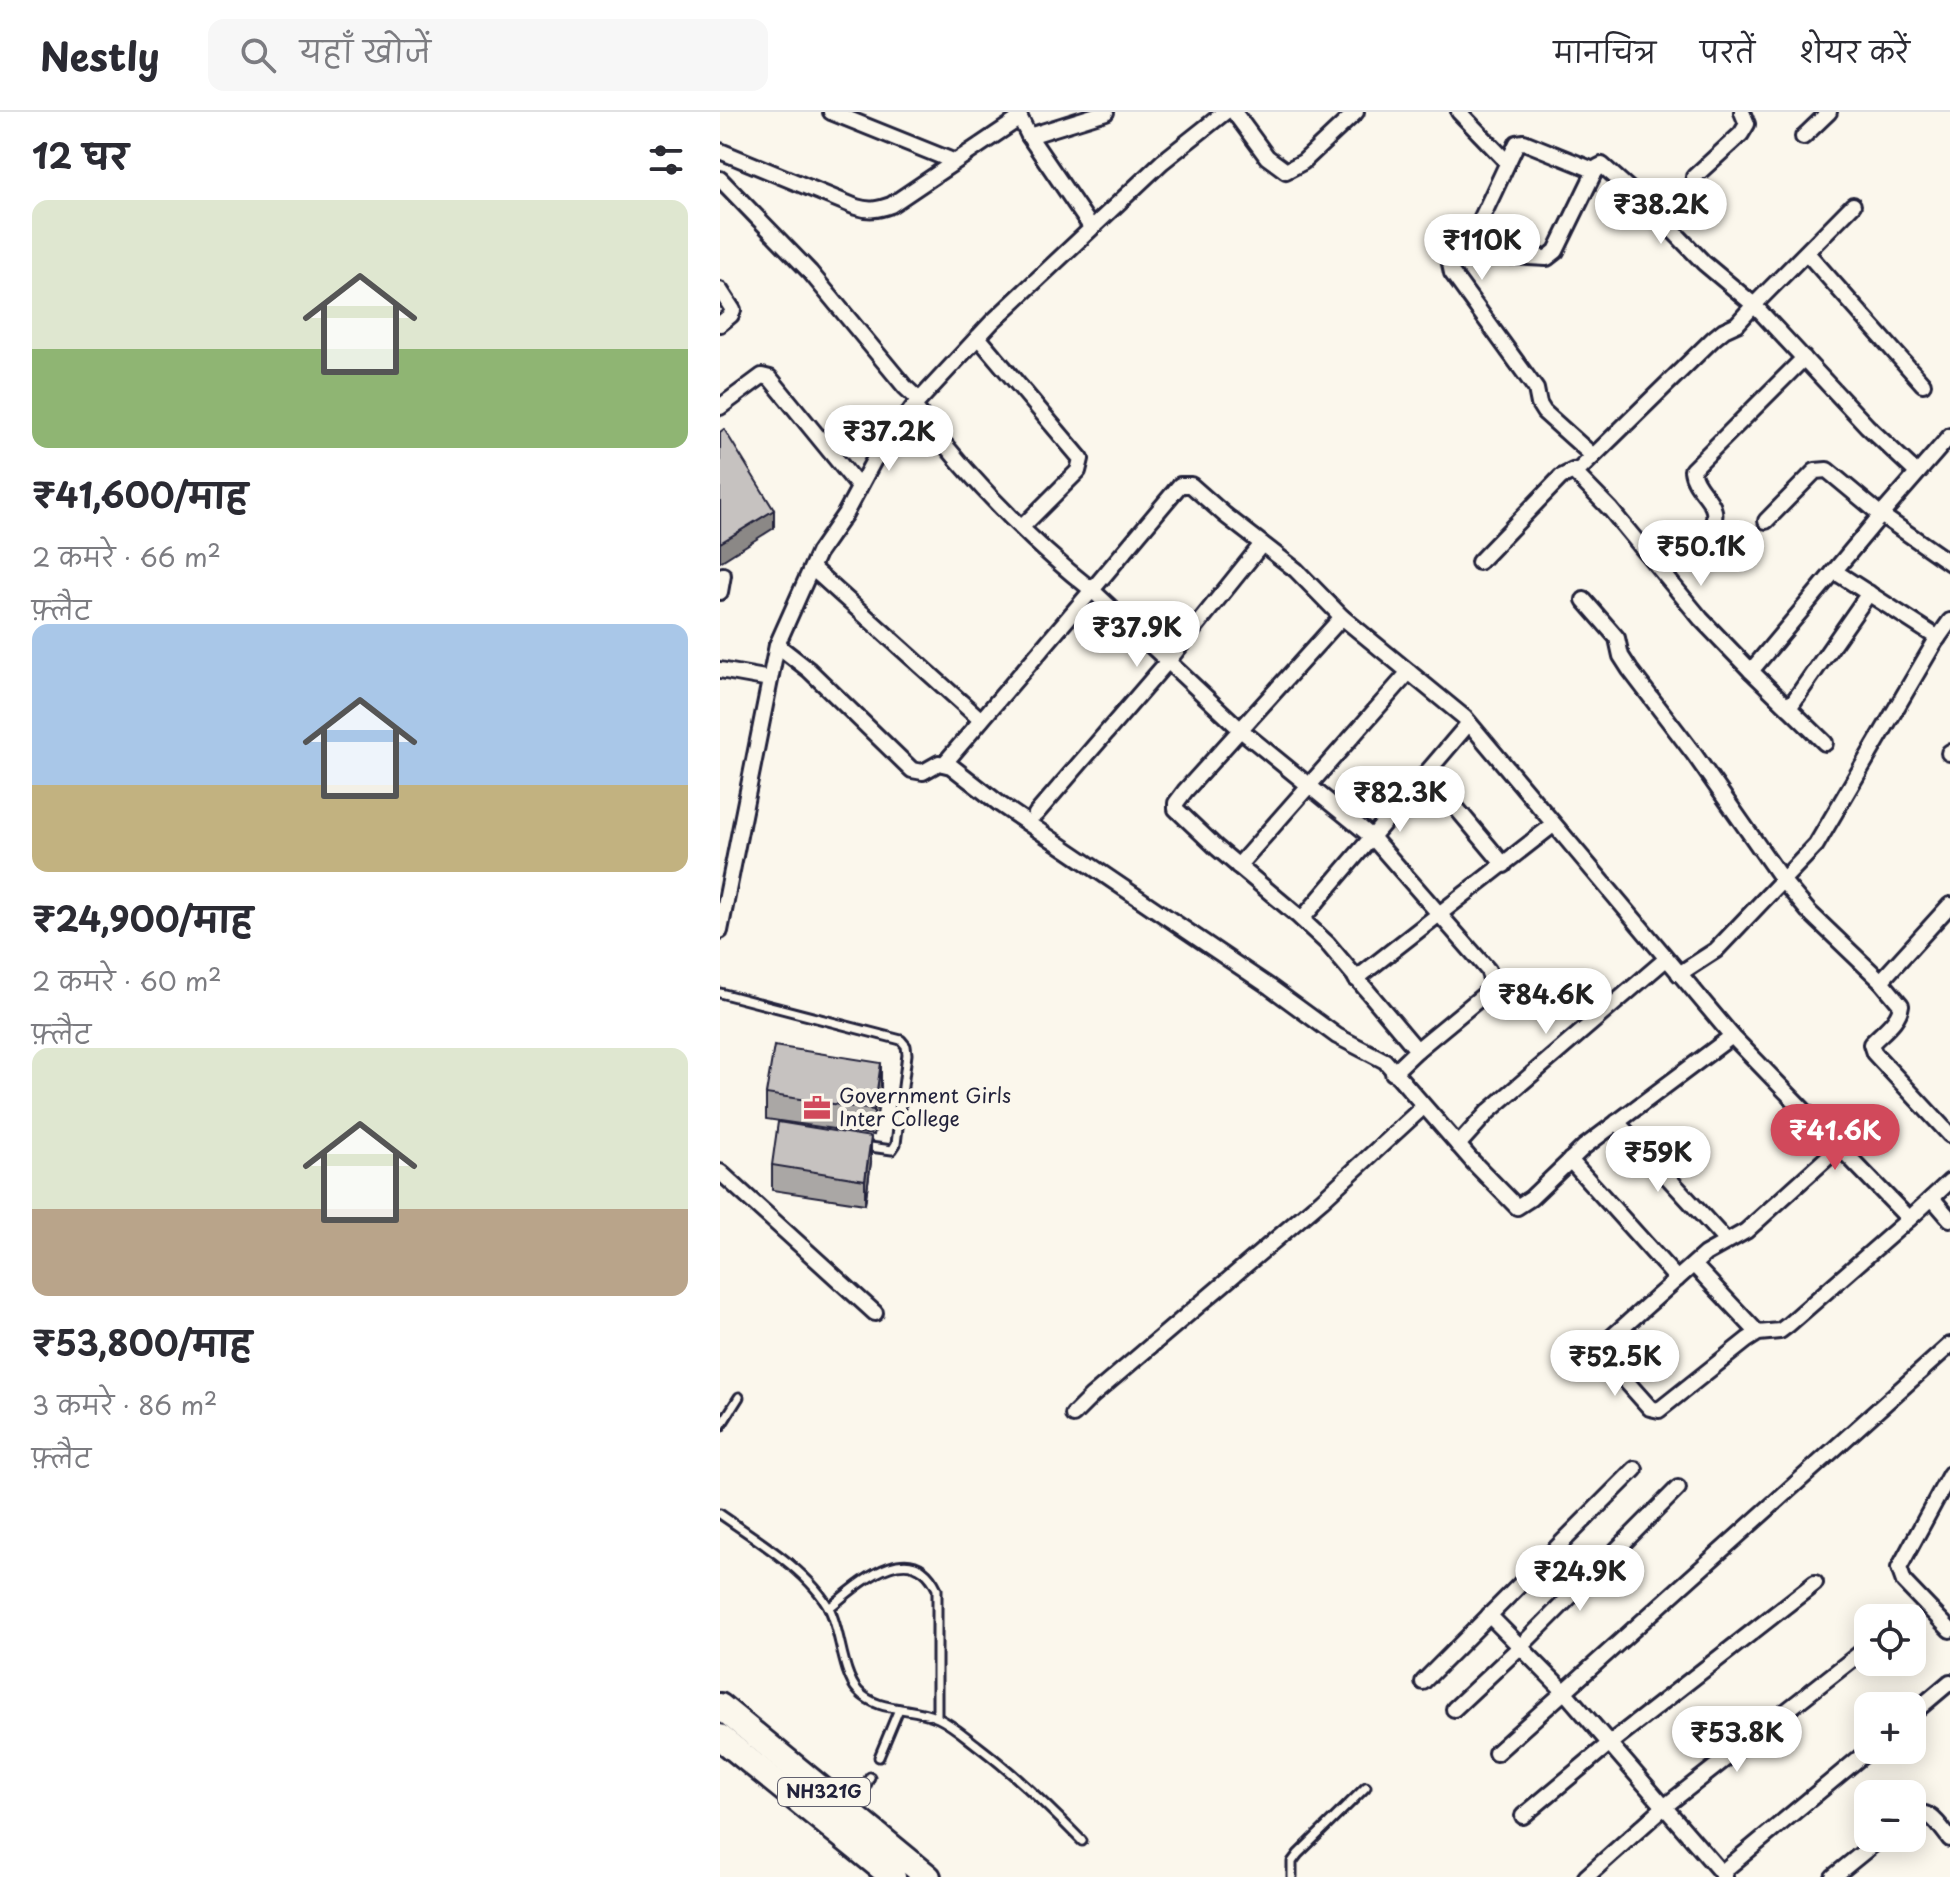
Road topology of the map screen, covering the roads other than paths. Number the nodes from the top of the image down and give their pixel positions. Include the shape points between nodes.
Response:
1 (831, 112) edge
2 (1106, 112) edge
3 (1225, 112) edge
4 (1234, 112) edge
5 (1356, 112) edge
6 (1459, 112) edge
7 (1742, 112) edge
8 (1829, 112) edge
9 (1018, 115) edge
10 (1029, 136) junction
11 (1803, 137) dead end
12 (720, 151) edge
13 (953, 161) junction
14 (1507, 162) junction
15 (1596, 171) junction
16 (1694, 177) dead end
17 (720, 179) edge
18 (1853, 205) dead end
19 (1091, 227) junction
20 (1807, 253) junction
21 (1449, 259) junction
22 (720, 290) edge
23 (1754, 305) junction
24 (720, 324) edge
25 (978, 337) junction
26 (1804, 358) junction
27 (1923, 384) dead end
28 (916, 403) junction
29 (720, 407) edge
30 (1950, 436) edge
31 (1593, 456) junction
32 (1576, 473) junction
33 (1917, 473) junction
34 (859, 487) junction
35 (1881, 515) junction
36 (1766, 521) dead end
37 (1022, 527) junction
38 (1262, 544) junction
39 (1479, 562) dead end
40 (1950, 563) edge
41 (812, 568) junction
42 (1834, 571) junction
43 (1665, 574) junction
44 (723, 575) dead end
45 (1092, 590) junction
46 (720, 592) edge
47 (1869, 593) junction
48 (1584, 600) dead end
49 (1342, 617) junction
50 (1950, 621) edge
51 (1938, 638) junction
52 (777, 645) junction
53 (1168, 661) junction
54 (720, 670) edge
55 (1751, 671) junction
56 (1409, 672) junction
57 (770, 679) junction
58 (1789, 708) junction
59 (981, 720) junction
60 (1469, 723) junction
61 (1242, 731) junction
62 (1825, 743) dead end
63 (944, 764) junction
64 (1427, 773) junction
65 (1310, 787) junction
66 (1036, 814) dead end
67 (1553, 825) junction
68 (1372, 837) junction
69 (727, 854) edge
70 (1504, 865) junction
71 (1238, 866) junction
72 (1783, 881) junction
73 (1950, 905) edge
74 (1440, 915) junction
75 (1302, 919) junction
76 (720, 931) edge
77 (1666, 959) junction
78 (1679, 974) junction
79 (1356, 979) junction
80 (1881, 981) junction
81 (720, 993) edge
82 (1732, 1036) junction
83 (1417, 1050) junction
84 (1393, 1073) junction
85 (1423, 1107) junction
86 (1617, 1122) junction
87 (1950, 1135) edge
88 (849, 1144) edge
89 (1458, 1145) junction
90 (1838, 1148) junction
91 (1570, 1160) junction
92 (720, 1172) edge
93 (1950, 1181) edge
94 (1932, 1198) junction
95 (1909, 1219) junction
96 (1950, 1219) edge
97 (1726, 1241) junction
98 (1694, 1265) junction
99 (1677, 1279) junction
100 (875, 1313) dead end
101 (1758, 1333) junction
102 (1950, 1345) edge
103 (739, 1397) dead end
104 (1073, 1415) dead end
105 (720, 1427) edge
106 (1635, 1469) dead end
107 (1950, 1474) edge
108 (1678, 1488) dead end
109 (720, 1514) edge
110 (1815, 1583) dead end
111 (829, 1608) junction
112 (1489, 1615) junction
113 (1950, 1630) edge
114 (1521, 1646) junction
115 (1854, 1658) edge
116 (1423, 1682) dead end
117 (1950, 1682) edge
118 (1564, 1691) junction
119 (1926, 1702) edge
120 (720, 1706) edge
121 (899, 1709) junction
122 (1454, 1709) dead end
123 (937, 1717) junction
124 (720, 1737) edge
125 (1610, 1743) junction
126 (1496, 1753) dead end
127 (879, 1757) dead end
128 (1854, 1763) edge
129 (870, 1777) dead end
130 (1366, 1787) dead end
131 (1664, 1807) junction
132 (1926, 1813) edge
133 (852, 1815) junction
134 (1523, 1816) dead end
135 (1950, 1839) edge
136 (1082, 1841) dead end
137 (1864, 1852) edge
138 (1723, 1875) edge
139 (893, 1877) edge
140 (928, 1877) edge
141 (1292, 1877) edge
142 (1586, 1877) edge
143 (1833, 1877) edge

1 - 13 street
2 - 10 street
3 - 19 street
4 - 5 street via 1267,157 1286,171 1303,162
6 - 14 street
7 - 16 street via 1747,124 1741,134
8 - 11 street
9 - 10 street
9 - 13 street
10 - 19 street
12 - 13 street via 868,211 891,205
14 - 15 street via 1517,143 1524,142
14 - 21 street via 1476,230
15 - 21 street via 1556,251 1547,258
15 - 23 street via 1602,165 1608,168
17 - 28 street via 810,272
18 - 20 street
19 - 25 street
20 - 23 street
20 - 27 street
21 - 31 street via 1452,273 1536,389 1540,407
22 - 24 street via 733,310
23 - 26 street
23 - 31 street
25 - 28 street
25 - 37 street via 1081,459 1078,471
26 - 33 street
26 - 43 street via 1692,470 1716,515
28 - 34 street
28 - 37 street via 941,442
29 - 34 street via 762,376 770,378
30 - 33 street
31 - 32 street
32 - 39 street via 1561,477
32 - 43 street
33 - 35 street
34 - 41 street
35 - 36 street via 1821,469
35 - 40 street
35 - 42 street
37 - 45 street
38 - 45 street via 1191,485 1180,485
38 - 49 street
38 - 53 street
41 - 52 street
41 - 59 street
42 - 47 street
42 - 55 street
43 - 55 street
44 - 46 street
45 - 53 street
45 - 59 street
47 - 51 street
47 - 58 street
48 - 72 street via 1617,638 1630,670
49 - 56 street
49 - 61 street
50 - 51 street
51 - 72 street via 1816,845
52 - 57 street
52 - 63 street via 912,770
53 - 61 street
53 - 66 street
54 - 57 street
55 - 58 street
56 - 60 street
56 - 65 street
57 - 69 street
58 - 62 street
59 - 63 street
60 - 64 street
60 - 67 street
61 - 65 street
61 - 71 street via 1176,803 1180,814
63 - 84 street via 1337,1036 1385,1061
64 - 68 street
64 - 70 street
65 - 68 street
65 - 71 street
67 - 70 street
67 - 77 street
68 - 74 street
68 - 75 street
69 - 76 street
70 - 74 street
71 - 75 street
72 - 78 street via 1716,950
72 - 80 street
73 - 80 street
74 - 79 street
74 - 83 street via 1488,970 1491,989
75 - 79 street
77 - 78 street
77 - 89 street via 1488,1112
78 - 82 street
79 - 83 street
80 - 87 street via 1901,1005 1898,1017 1871,1044 1874,1053
81 - 88 lane via 901,1040 907,1054 896,1144 892,1150
82 - 86 street
82 - 90 street
83 - 84 street
84 - 85 street
85 - 89 street
85 - 104 street
86 - 91 street
86 - 97 street
89 - 91 street via 1517,1207
90 - 95 street
90 - 97 street via 1746,1231
91 - 99 street
92 - 100 street
93 - 94 street
94 - 95 street
94 - 96 street
95 - 101 street via 1788,1325
97 - 98 street
98 - 99 street
98 - 101 street
99 - 101 street via 1600,1349 1650,1408 1659,1410
102 - 118 street
103 - 105 lane
106 - 112 street
107 - 113 street via 1899,1568 1904,1582
108 - 114 street
109 - 111 lane via 797,1572
110 - 125 street
111 - 121 lane via 858,1690 872,1701
111 - 123 lane via 874,1572 896,1564 931,1575 937,1589
112 - 114 street
112 - 116 street
114 - 118 street
114 - 122 street
115 - 131 street
117 - 119 street
118 - 125 street
118 - 126 street
120 - 133 highway, NH321G
121 - 123 lane
121 - 127 lane
123 - 136 lane via 1010,1771
124 - 139 highway
125 - 131 street
125 - 134 street
128 - 138 street
129 - 133 lane
130 - 141 lane via 1298,1854
131 - 138 street
131 - 142 street
132 - 135 street
133 - 140 highway, NH321G
137 - 143 street

